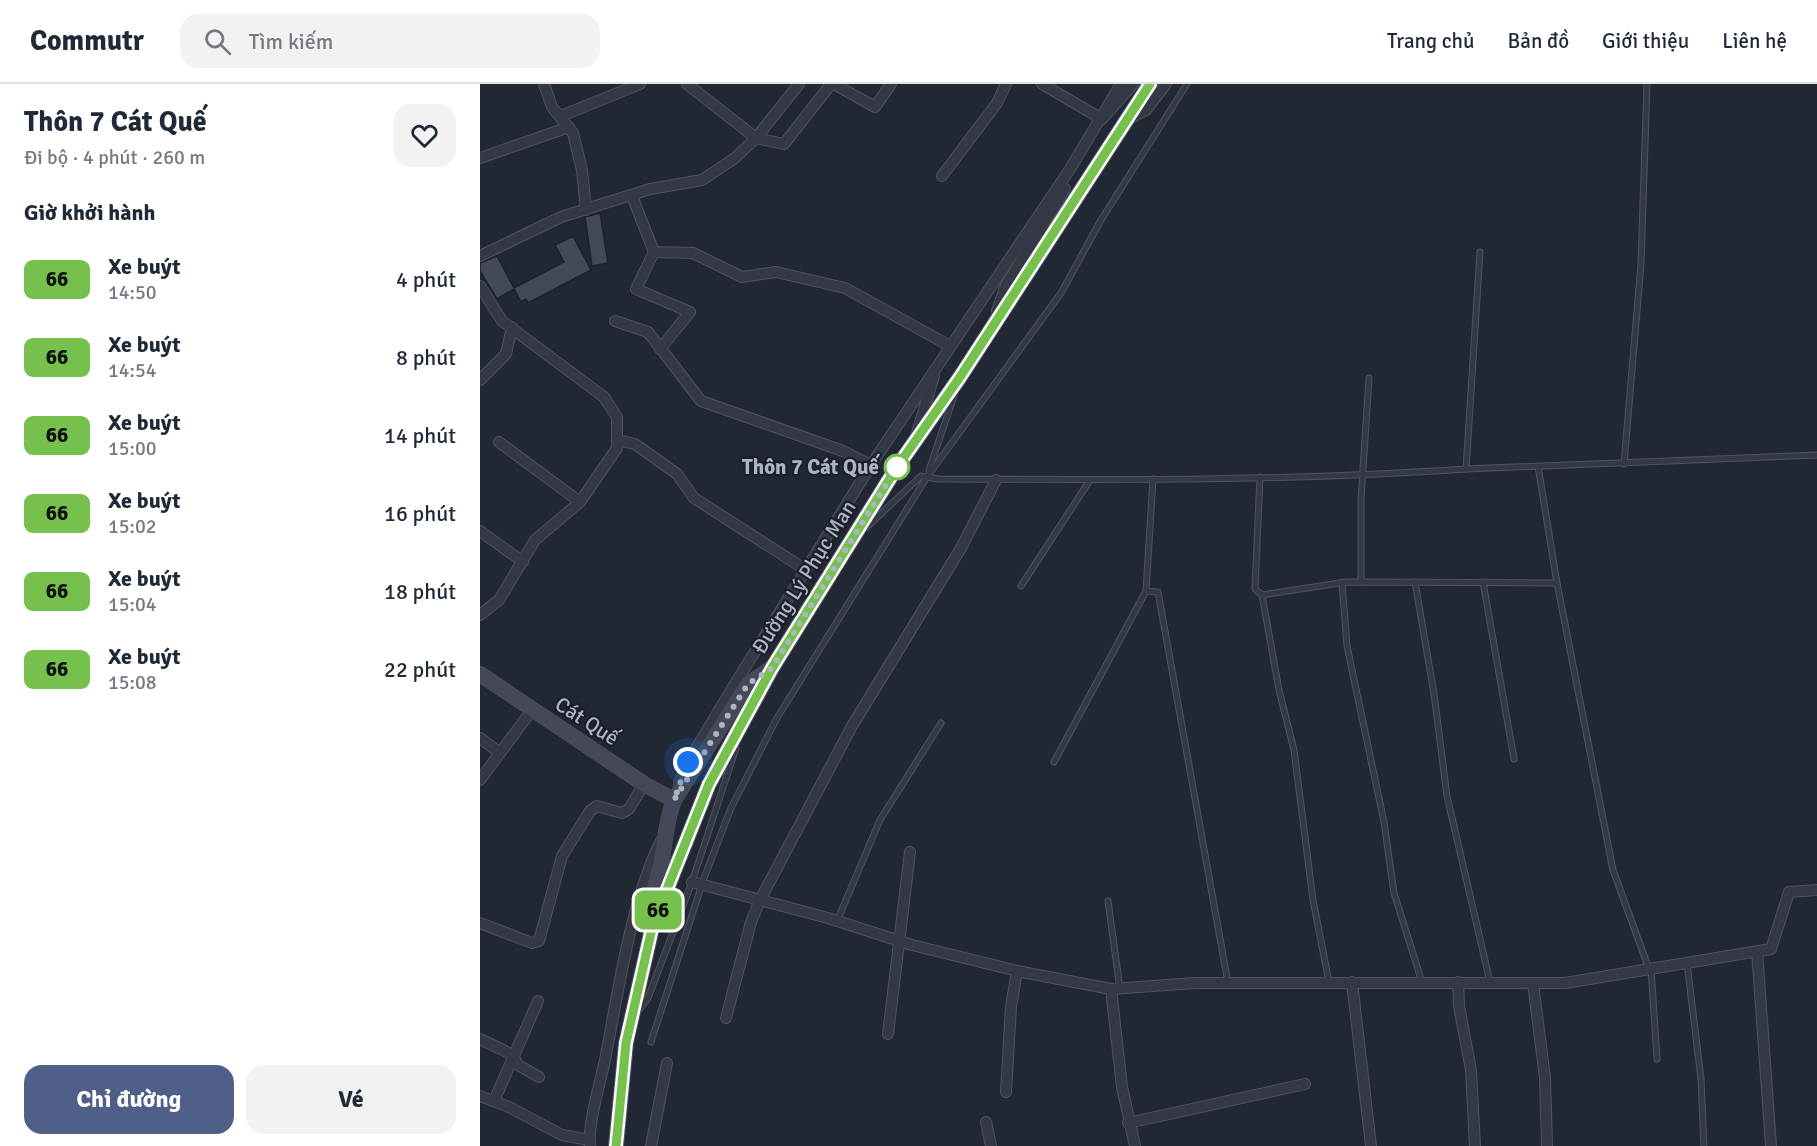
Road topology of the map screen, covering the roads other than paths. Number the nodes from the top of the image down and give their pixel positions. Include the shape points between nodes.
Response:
1 (544, 84) edge
2 (640, 84) edge
3 (687, 84) edge
4 (832, 84) edge
5 (891, 84) edge
6 (1006, 84) edge
7 (1042, 84) edge
8 (1121, 84) edge
9 (1133, 84) edge
10 (1150, 84) edge
11 (1166, 84) edge
12 (1187, 84) edge
13 (1647, 84) edge
14 (798, 85) edge
15 (561, 116) junction
16 (1102, 119) junction
17 (1129, 119) junction
18 (569, 127) junction
19 (1093, 132) junction
20 (756, 138) junction
21 (480, 158) edge
22 (942, 176) dead end
23 (632, 196) junction
24 (586, 210) junction
25 (654, 252) junction
26 (1480, 252) dead end
27 (480, 256) edge
28 (480, 286) edge
29 (615, 321) dead end
30 (994, 321) junction
31 (512, 327) junction
32 (950, 346) junction
33 (660, 349) junction
34 (937, 364) junction
35 (960, 377) junction
36 (1369, 378) dead end
37 (480, 380) edge
38 (618, 440) junction
39 (914, 441) junction
40 (499, 442) dead end
41 (1817, 455) edge
42 (1624, 464) junction
43 (871, 465) junction
44 (1538, 466) junction
45 (1466, 469) junction
46 (1362, 476) junction
47 (927, 477) junction
48 (1260, 477) junction
49 (1153, 478) junction
50 (996, 480) junction
51 (1090, 480) junction
52 (580, 502) junction
53 (480, 531) edge
54 (850, 542) junction
55 (523, 562) junction
56 (806, 570) junction
57 (1342, 582) junction
58 (1361, 582) junction
59 (1415, 582) junction
60 (1482, 582) junction
61 (1557, 583) junction
62 (1021, 586) dead end
63 (1146, 591) junction
64 (1262, 595) junction
65 (480, 615) edge
66 (772, 668) junction
67 (480, 674) edge
68 (532, 710) junction
69 (742, 720) junction
70 (941, 723) dead end
71 (480, 738) edge
72 (500, 753) junction
73 (1514, 759) dead end
74 (1054, 762) dead end
75 (480, 780) edge
76 (644, 784) junction
77 (674, 800) junction
78 (663, 837) junction
79 (910, 852) dead end
80 (697, 883) junction
81 (1817, 890) edge
82 (760, 900) junction
83 (1108, 901) dead end
84 (837, 921) junction
85 (480, 923) edge
86 (653, 924) junction
87 (898, 940) junction
88 (1758, 951) junction
89 (1687, 962) junction
90 (1650, 968) junction
91 (1017, 971) junction
92 (1329, 982) junction
93 (1352, 982) junction
94 (1422, 982) junction
95 (1458, 982) junction
96 (1490, 982) junction
97 (1228, 983) junction
98 (1533, 983) junction
99 (1116, 989) junction
100 (538, 1001) dead end
101 (726, 1018) dead end
102 (630, 1022) junction
103 (888, 1034) dead end
104 (480, 1039) edge
105 (651, 1042) dead end
106 (513, 1056) junction
107 (1657, 1059) dead end
108 (666, 1063) dead end
109 (539, 1077) dead end
110 (1305, 1084) dead end
111 (1006, 1092) dead end
112 (480, 1096) edge
113 (494, 1101) junction
114 (986, 1122) dead end
115 (1128, 1123) junction
116 (590, 1143) edge
117 (616, 1146) edge
118 (651, 1146) edge
119 (991, 1146) edge
120 (1135, 1146) edge
121 (1371, 1146) edge
122 (1475, 1146) edge
123 (1547, 1146) edge
124 (1704, 1146) edge
125 (1771, 1146) edge

1 - 15 street via 552,107
2 - 15 street
3 - 20 street
4 - 5 street via 875,107
4 - 20 street via 784,144
6 - 22 street via 997,103
7 - 16 street
8 - 16 street
9 - 16 street
10 - 17 main road, Đường Lý Phục Man
11 - 17 street via 1146,110
12 - 47 lane via 1101,220 1061,293
13 - 42 lane via 1641,264
14 - 20 street
15 - 18 street
16 - 19 street
17 - 30 main road, Đường Lý Phục Man
18 - 21 street
18 - 24 street via 582,170
19 - 30 street via 1066,187 1006,285
19 - 32 street
20 - 23 street via 702,180
23 - 24 street
23 - 25 street
24 - 27 street via 561,217
25 - 32 street via 693,253 742,277 776,272 845,288
25 - 33 street via 636,289 690,312
26 - 45 lane
28 - 31 street via 495,313
29 - 33 street via 648,332
30 - 35 main road, Đường Lý Phục Man
31 - 37 street via 506,354
31 - 38 street via 604,397 617,417
32 - 34 street
33 - 43 street via 701,401 843,451
34 - 39 street
34 - 43 street
35 - 39 main road, Đường Lý Phục Man
35 - 47 lane
36 - 46 lane
38 - 52 street via 617,448
38 - 56 street via 635,444 676,474 694,498
39 - 54 main road, Đường Lý Phục Man
40 - 52 street
41 - 42 lane
42 - 44 lane
43 - 56 street
44 - 45 lane
44 - 61 lane
45 - 46 lane
46 - 48 lane
46 - 58 lane
47 - 50 lane
47 - 54 lane via 921,476
47 - 80 lane via 777,718
48 - 49 lane
48 - 64 lane via 1255,589
49 - 51 lane
49 - 63 lane
50 - 51 lane
50 - 82 street via 961,548 852,726
51 - 62 lane
52 - 55 street via 535,540
53 - 55 street
54 - 66 main road, Đường Lý Phục Man
55 - 65 street via 499,600
56 - 77 street via 688,762
57 - 58 lane
57 - 64 lane
57 - 94 lane via 1347,646 1394,893
58 - 59 lane
59 - 60 lane
59 - 96 lane via 1447,796
60 - 61 lane
60 - 73 lane
61 - 90 lane via 1613,870
63 - 74 lane
63 - 97 lane via 1158,592
64 - 92 lane via 1294,750 1313,900
66 - 69 main road, Đường Lý Phục Man
66 - 77 main road via 748,684
67 - 68 main road, Cát Quế
68 - 72 street
68 - 76 main road, Cát Quế
69 - 80 lane
69 - 86 main road, Đường Lý Phục Man via 709,784
70 - 84 lane via 880,820
71 - 72 street
72 - 75 street
76 - 77 main road, Cát Quế
76 - 85 street via 629,810 622,813 597,806 590,811 562,856 539,941 532,943
77 - 78 main road
78 - 86 main road via 664,851 650,905
78 - 116 street via 648,866
79 - 87 street
80 - 82 street
80 - 102 lane via 648,998
80 - 105 lane
81 - 88 street via 1790,892 1771,949
82 - 84 street
82 - 101 street
83 - 99 lane
84 - 87 street
86 - 102 main road, Đường Lý Phục Man
87 - 91 street
87 - 103 street
88 - 89 street
88 - 125 street
89 - 90 street
89 - 124 lane via 1701,1079
90 - 98 street via 1565,983
90 - 107 lane
91 - 99 street
91 - 111 street
92 - 93 street
92 - 97 street
93 - 94 street
93 - 121 street
94 - 95 street
95 - 96 street
95 - 122 street via 1471,1070
96 - 98 street
97 - 99 street
98 - 123 street via 1545,1078
99 - 115 street
100 - 106 street
102 - 117 main road, Đường Lý Phục Man
104 - 106 street
106 - 109 street via 518,1065
106 - 113 street
108 - 118 street
110 - 115 street
112 - 113 street
113 - 116 street via 562,1135
114 - 119 street
115 - 120 street

